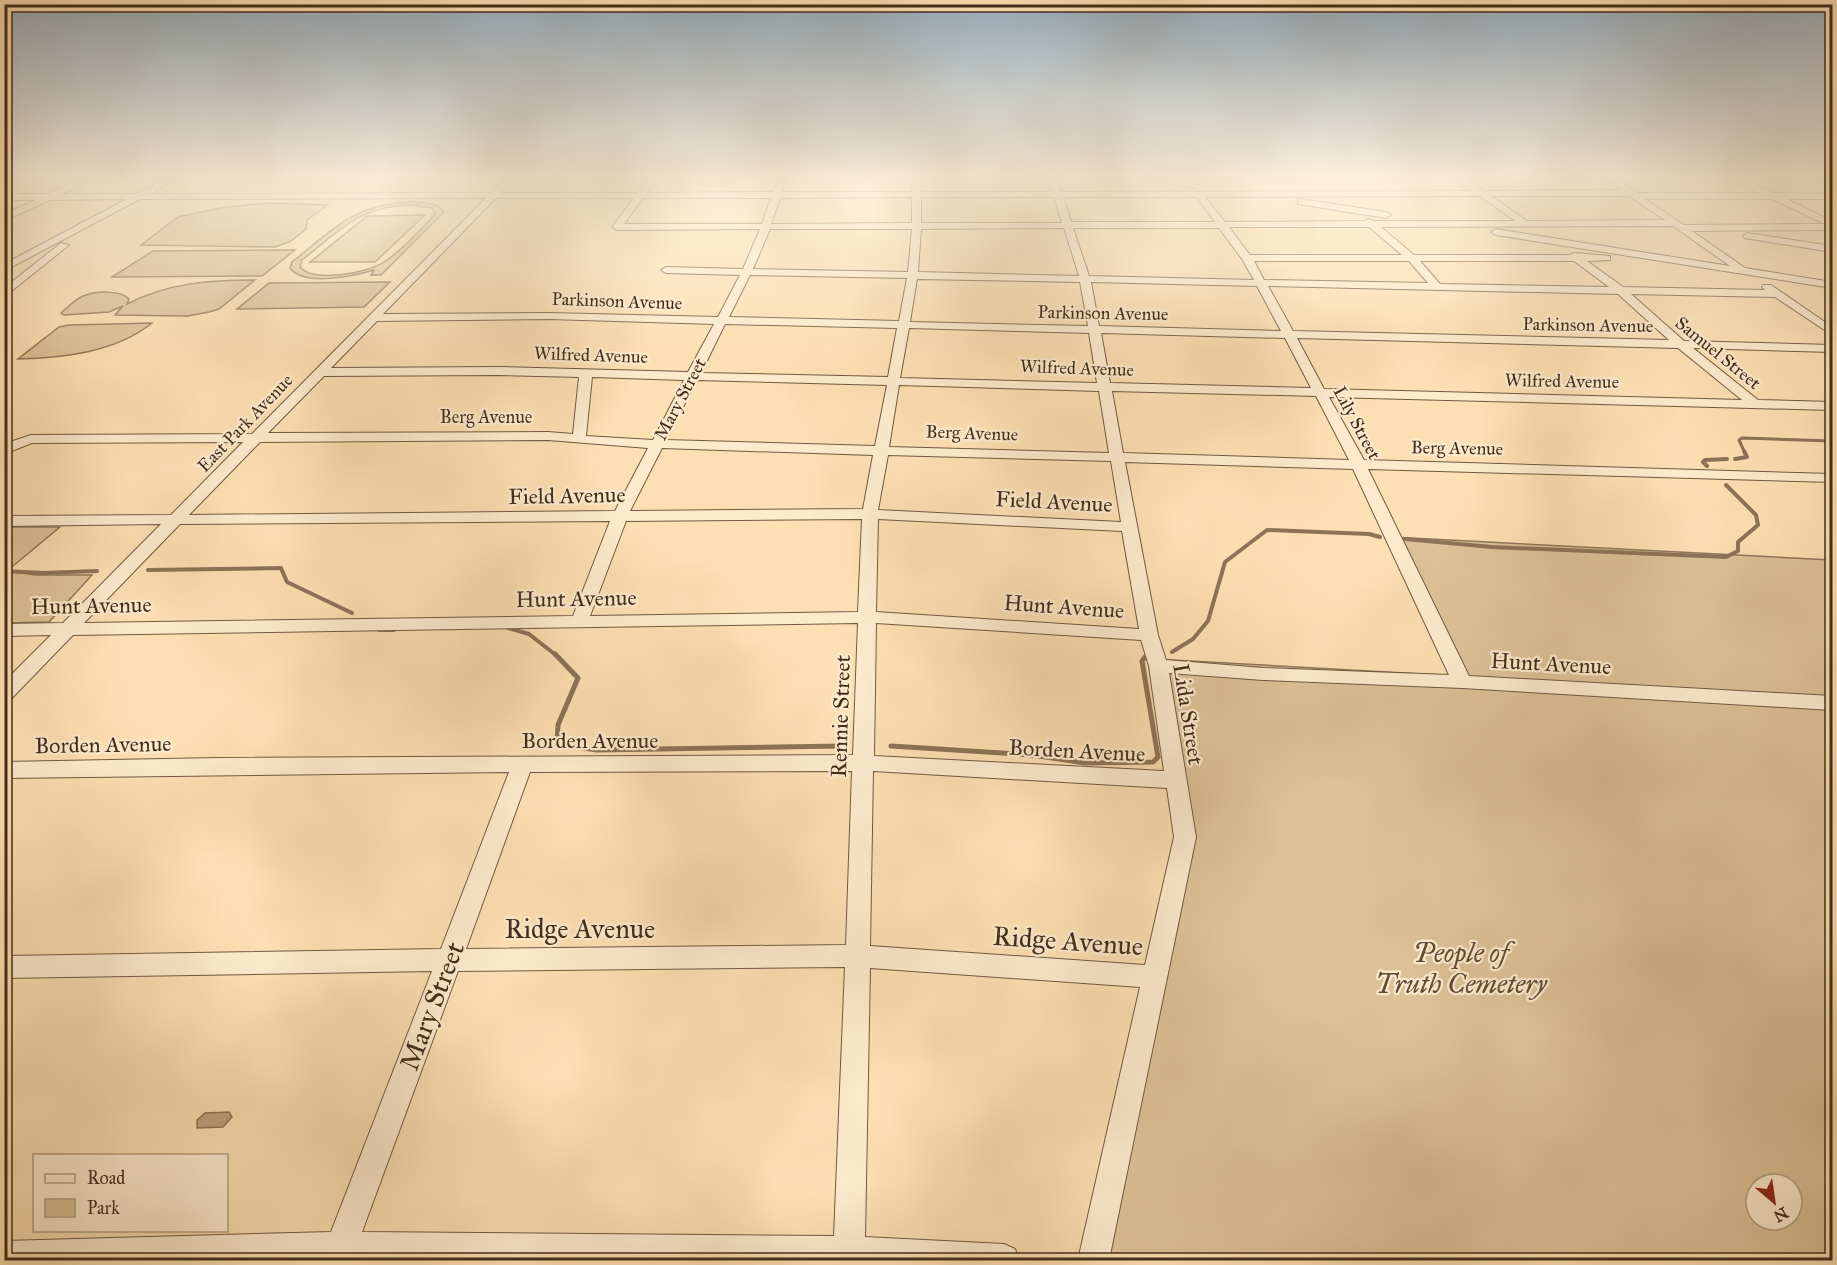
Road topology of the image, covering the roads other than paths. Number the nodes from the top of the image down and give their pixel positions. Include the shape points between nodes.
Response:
1 (66, 236) edge
2 (76, 236) edge
3 (453, 236) edge
4 (762, 236) edge
5 (915, 236) edge
6 (1071, 236) edge
7 (1229, 236) edge
8 (1386, 236) edge
9 (1520, 236) edge
10 (1545, 236) edge
11 (1693, 236) edge
12 (1747, 236) edge
13 (1552, 241) junction
14 (1833, 249) edge
15 (1650, 256) junction
16 (1247, 258) junction
17 (1412, 258) junction
18 (1577, 258) junction
19 (4, 270) edge
20 (666, 270) dead end
21 (33, 271) junction
22 (746, 271) junction
23 (1745, 272) junction
24 (912, 275) junction
25 (1085, 279) junction
26 (1261, 283) junction
27 (1833, 285) edge
28 (1437, 286) junction
29 (1621, 291) junction
30 (4, 294) edge
31 (1777, 294) junction
32 (372, 318) junction
33 (721, 321) junction
34 (1816, 321) junction
35 (1833, 323) edge
36 (903, 326) junction
37 (1094, 330) junction
38 (1833, 332) edge
39 (1289, 335) junction
40 (1681, 345) junction
41 (1833, 348) edge
42 (320, 372) junction
43 (586, 373) junction
44 (693, 376) junction
45 (892, 381) junction
46 (1104, 387) junction
47 (1321, 393) junction
48 (1755, 404) junction
49 (1833, 406) edge
50 (255, 437) junction
51 (579, 440) junction
52 (656, 444) junction
53 (880, 449) junction
54 (4, 450) edge
55 (1116, 457) junction
56 (1359, 465) junction
57 (1833, 478) edge
58 (870, 514) junction
59 (620, 516) junction
60 (4, 520) edge
61 (175, 521) junction
62 (1129, 527) junction
63 (867, 617) junction
64 (579, 622) junction
65 (67, 629) junction
66 (4, 630) edge
67 (1149, 635) junction
68 (1158, 666) junction
69 (1462, 682) junction
70 (4, 694) edge
71 (1833, 703) edge
72 (862, 763) junction
73 (523, 764) junction
74 (4, 770) edge
75 (1175, 780) junction
76 (857, 956) junction
77 (449, 960) junction
78 (4, 967) edge
79 (1155, 977) junction
80 (341, 1248) junction
81 (849, 1256) edge
82 (4, 1257) edge
83 (1004, 1260) edge
84 (1094, 1260) edge

1 - 19 street
2 - 21 street
3 - 32 street, East Park Avenue
4 - 22 street, Mary Street
5 - 24 street, Rennie Street
6 - 25 street, Lida Street
7 - 16 street, Lily Street
8 - 17 street
9 - 13 street
10 - 13 street, Samuel Street
11 - 23 street
12 - 14 street
13 - 15 street
13 - 18 street, Samuel Street
15 - 18 street
15 - 23 street
16 - 17 street
16 - 26 street, Lily Street
17 - 18 street
17 - 28 street
18 - 29 street, Samuel Street
19 - 21 street
20 - 22 street
21 - 30 street
22 - 24 street
22 - 33 street, Mary Street
23 - 27 street
23 - 31 street
24 - 25 street
24 - 36 street, Rennie Street
25 - 26 street
25 - 37 street, Lida Street
26 - 28 street
26 - 39 street, Lily Street
28 - 29 street
29 - 31 street
29 - 40 street, Samuel Street
31 - 34 street
32 - 33 street, Parkinson Avenue via 549,316
32 - 42 street, East Park Avenue
33 - 36 street, Parkinson Avenue
33 - 44 street, Mary Street
34 - 35 street
34 - 38 street
36 - 37 street, Parkinson Avenue
36 - 45 street, Rennie Street
37 - 39 street, Parkinson Avenue
37 - 46 street, Lida Street
39 - 40 street, Parkinson Avenue
39 - 47 street, Lily Street
40 - 41 street, Parkinson Avenue
40 - 48 street, Samuel Street
42 - 43 street, Wilfred Avenue
42 - 50 street, East Park Avenue
43 - 44 street, Wilfred Avenue
43 - 51 street
44 - 45 street, Wilfred Avenue
44 - 52 street, Mary Street
45 - 46 street, Wilfred Avenue
45 - 53 street, Rennie Street
46 - 47 street, Wilfred Avenue
46 - 55 street, Lida Street
47 - 48 street, Wilfred Avenue
47 - 56 street, Lily Street
48 - 49 street, Wilfred Avenue
50 - 51 street, Berg Avenue via 548,436
50 - 54 street, Berg Avenue via 31,440
50 - 61 street, East Park Avenue
51 - 52 street, Berg Avenue
52 - 53 street, Berg Avenue
52 - 59 street, Mary Street
53 - 55 street, Berg Avenue
53 - 58 street, Rennie Street
55 - 56 street, Berg Avenue
55 - 62 street, Lida Street
56 - 57 street, Berg Avenue
56 - 69 street, Lily Street
58 - 59 street, Field Avenue
58 - 62 street, Field Avenue
58 - 63 street, Rennie Street
59 - 61 street, Field Avenue
59 - 64 street, Mary Street
60 - 61 street, Field Avenue
61 - 65 street, East Park Avenue
62 - 67 street, Lida Street
63 - 64 street, Hunt Avenue
63 - 67 street, Hunt Avenue
63 - 72 street, Rennie Street
64 - 65 street, Hunt Avenue
65 - 66 street, Hunt Avenue
65 - 70 street, East Park Avenue
67 - 68 street, Lida Street
68 - 69 street, Hunt Avenue
68 - 75 street, Lida Street
69 - 71 street, Hunt Avenue
72 - 73 street, Borden Avenue
72 - 75 street, Borden Avenue
72 - 76 street, Rennie Street
73 - 74 street, Borden Avenue
73 - 77 street, Mary Street
75 - 79 street, Lida Street via 1185,837
76 - 77 street, Ridge Avenue
76 - 79 street, Ridge Avenue
76 - 81 street, Rennie Street
77 - 78 street, Ridge Avenue
77 - 80 street, Mary Street
79 - 84 street, Lida Street
80 - 81 street
80 - 82 street
81 - 83 street

